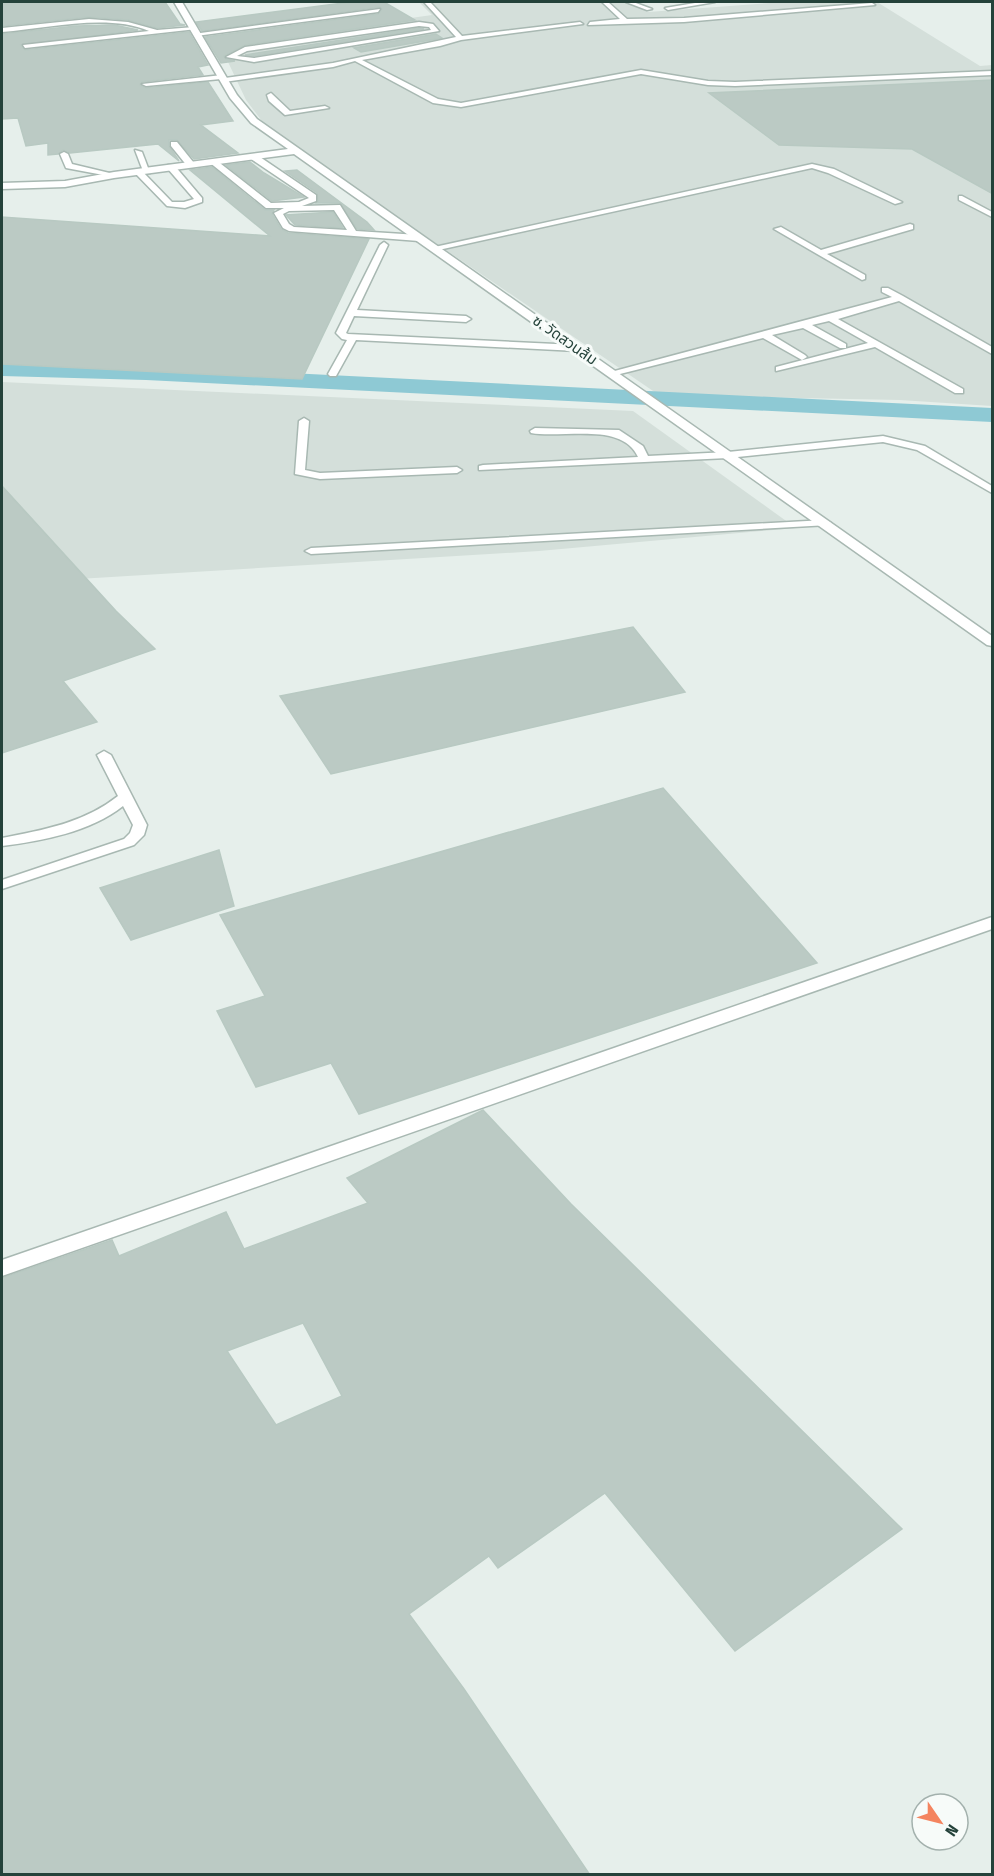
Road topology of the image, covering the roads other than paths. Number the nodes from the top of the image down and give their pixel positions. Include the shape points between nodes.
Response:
1 (177, 2) edge
2 (428, 2) edge
3 (605, 2) edge
4 (629, 2) edge
5 (712, 2) edge
6 (872, 5) dead end
7 (668, 8) dead end
8 (649, 9) dead end
9 (378, 10) dead end
10 (625, 21) junction
11 (580, 24) dead end
12 (590, 24) dead end
13 (266, 25) junction
14 (2, 30) edge
15 (273, 30) dead end
16 (156, 32) junction
17 (195, 32) junction
18 (460, 38) junction
19 (25, 46) dead end
20 (230, 57) junction
21 (212, 59) junction
22 (356, 59) junction
23 (993, 73) edge
24 (223, 79) junction
25 (146, 84) dead end
26 (267, 86) junction
27 (324, 108) dead end
28 (174, 144) dead end
29 (295, 151) junction
30 (138, 152) dead end
31 (64, 154) dead end
32 (254, 157) junction
33 (213, 162) junction
34 (191, 165) junction
35 (171, 167) junction
36 (142, 171) junction
37 (114, 175) junction
38 (2, 186) edge
39 (962, 198) dead end
40 (898, 202) dead end
41 (993, 215) edge
42 (910, 227) dead end
43 (778, 229) dead end
44 (354, 234) junction
45 (418, 238) junction
46 (384, 245) dead end
47 (434, 248) junction
48 (820, 253) junction
49 (862, 277) dead end
50 (885, 290) dead end
51 (900, 298) junction
52 (351, 313) junction
53 (830, 318) junction
54 (466, 319) dead end
55 (805, 325) junction
56 (765, 335) junction
57 (354, 338) junction
58 (877, 344) junction
59 (843, 346) dead end
60 (577, 348) junction
61 (993, 351) edge
62 (802, 357) dead end
63 (779, 369) dead end
64 (612, 373) junction
65 (333, 374) dead end
66 (959, 391) dead end
67 (304, 421) dead end
68 (535, 431) dead end
69 (728, 454) junction
70 (644, 459) junction
71 (483, 468) dead end
72 (457, 470) dead end
73 (993, 490) edge
74 (825, 523) junction
75 (311, 551) dead end
76 (993, 642) edge
77 (104, 755) dead end
78 (125, 797) junction
79 (2, 842) edge
80 (2, 885) edge
81 (993, 923) edge
82 (2, 1268) edge

1 - 17 street, ซ. วัดสวนส้ม
2 - 18 lane
3 - 10 lane
4 - 8 lane
5 - 7 lane
6 - 10 lane
9 - 13 lane
10 - 12 lane
11 - 18 lane
13 - 15 lane
13 - 17 lane
14 - 16 lane via 96,21
16 - 17 lane
16 - 19 lane
17 - 21 street, ซ. วัดสวนส้ม
18 - 22 lane
20 - 20 lane via 245,49 418,24 431,25 436,30 254,60
20 - 21 lane
21 - 24 street, ซ. วัดสวนส้ม
22 - 23 lane via 436,101 461,105 641,72 735,84
22 - 26 lane
24 - 25 lane
24 - 26 lane
24 - 29 street, ซ. วัดสวนส้ม via 254,121
26 - 27 lane via 288,113
28 - 34 lane
29 - 32 street
29 - 45 street, ซ. วัดสวนส้ม
30 - 36 lane
31 - 37 lane via 69,166
32 - 33 street
32 - 33 lane via 313,199 269,206
33 - 34 street
34 - 35 street
35 - 36 street
35 - 36 lane via 199,200 186,205 170,204
36 - 37 street
37 - 38 street via 65,184
39 - 41 lane
40 - 47 lane via 812,166
42 - 48 lane
43 - 48 lane
44 - 44 lane via 337,207 321,219
44 - 45 lane
45 - 47 street, ซ. วัดสวนส้ม
46 - 52 lane
47 - 60 street, ซ. วัดสวนส้ม
48 - 49 lane
50 - 51 lane
51 - 53 lane
51 - 61 lane
52 - 54 lane
52 - 57 lane via 341,333
53 - 55 lane
53 - 58 lane
55 - 56 lane
55 - 59 lane
56 - 62 lane
56 - 64 lane
57 - 60 lane
57 - 65 lane
58 - 63 lane
58 - 66 lane
60 - 64 street, ซ. วัดสวนส้ม
64 - 69 street, ซ. วัดสวนส้ม
67 - 72 lane via 299,472 302,474
68 - 70 lane via 615,432 639,448
69 - 70 lane
69 - 73 lane via 894,440 921,448
69 - 74 street, ซ. วัดสวนส้ม
70 - 71 lane
74 - 75 lane
74 - 76 street, ซ. วัดสวนส้ม
77 - 78 lane
78 - 79 lane via 113,809 82,822
78 - 80 lane via 140,825 129,842
81 - 82 street

